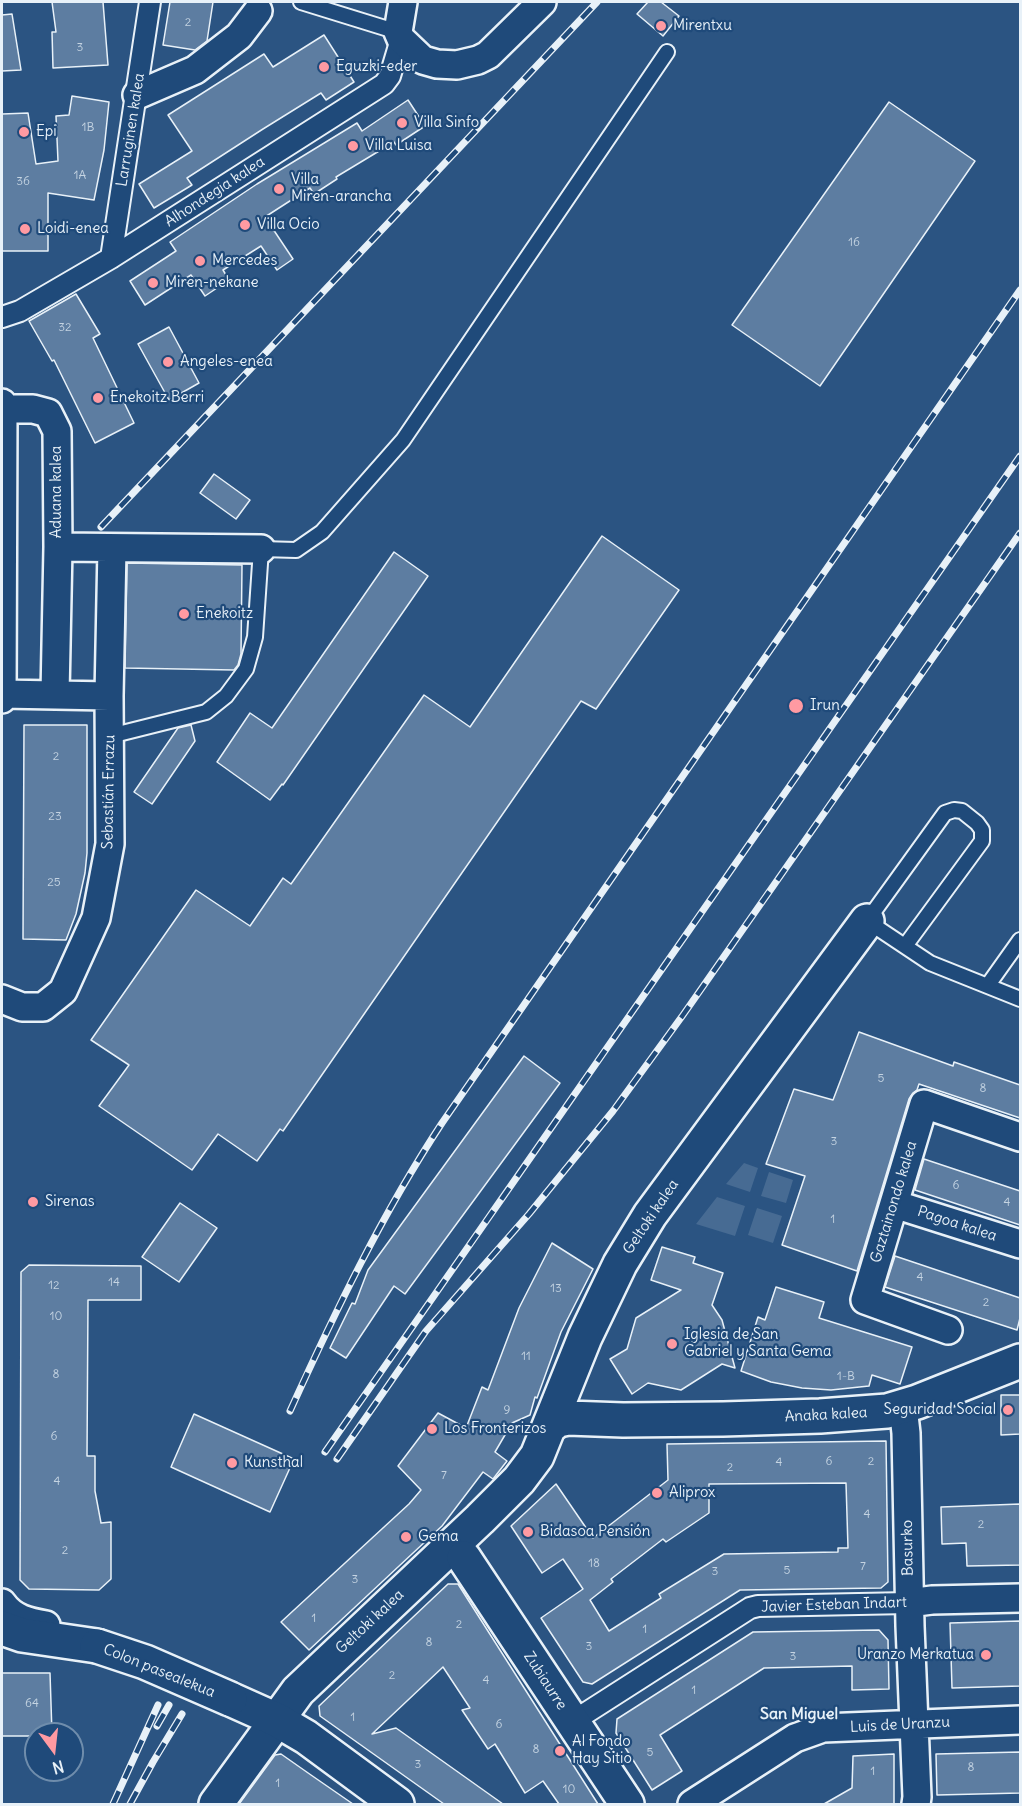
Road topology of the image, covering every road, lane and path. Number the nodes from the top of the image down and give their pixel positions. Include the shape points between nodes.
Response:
1 (150, 2) edge
2 (301, 2) edge
3 (403, 2) edge
4 (542, 2) edge
5 (261, 6) edge
6 (399, 36) junction
7 (667, 52) dead end
8 (137, 95) junction
9 (111, 258) junction
10 (2, 317) edge
11 (2, 407) edge
12 (58, 547) junction
13 (112, 548) junction
14 (261, 549) junction
15 (2, 694) edge
16 (54, 694) junction
17 (109, 696) junction
18 (2, 699) edge
19 (110, 736) junction
20 (867, 921) junction
21 (1020, 940) edge
22 (905, 946) junction
23 (988, 985) junction
24 (2, 999) edge
25 (1020, 999) edge
26 (1020, 1137) edge
27 (894, 1204) junction
28 (1020, 1244) edge
29 (948, 1330) dead end
30 (1020, 1361) edge
31 (572, 1372) junction
32 (903, 1407) junction
33 (563, 1420) junction
34 (623, 1420) junction
35 (458, 1547) junction
36 (1020, 1598) edge
37 (2, 1603) edge
38 (909, 1603) junction
39 (2, 1628) edge
40 (2, 1638) edge
41 (45, 1639) junction
42 (97, 1646) junction
43 (298, 1691) junction
44 (230, 1699) junction
45 (277, 1720) junction
46 (1020, 1720) edge
47 (573, 1722) junction
48 (914, 1724) junction
49 (306, 1737) junction
50 (216, 1804) edge
51 (395, 1804) edge
52 (627, 1804) edge
53 (692, 1804) edge
54 (916, 1804) edge

1 - 8 street, Larruginen kalea
2 - 6 lane
3 - 6 street
4 - 6 street via 488,55 457,65 423,60
5 - 8 street via 240,36 195,70
6 - 9 street, Alhondegia kalea via 390,76 384,84
7 - 14 lane via 403,440 322,532 296,550
8 - 9 street, Larruginen kalea
9 - 10 street, Alhondegia kalea via 21,311
11 - 12 street, Aduana kalea via 48,413 57,431
11 - 15 street, Aduana kalea
12 - 13 street, Aduana kalea
12 - 16 street, Aduana kalea
13 - 14 street, Aduana kalea
13 - 17 street
14 - 19 lane via 255,637 246,669 226,696 206,712
15 - 16 street
15 - 18 street, Aduana kalea
16 - 17 street
17 - 19 street, Sebastián Errazu
19 - 24 street, Sebastián Errazu via 110,844 96,918 63,991 43,1007 22,1007
20 - 22 lane
20 - 22 lane via 945,813 962,811 982,830 982,841
20 - 31 street, Geltoki kalea via 650,1215 620,1264
21 - 23 lane
22 - 23 lane via 930,963
23 - 25 lane
26 - 27 street, Gaztainondo kalea via 924,1104
27 - 28 street, Pagoa kalea
27 - 29 street, Gaztainondo kalea via 865,1300
30 - 32 street, Anaka kalea
31 - 33 street, Geltoki kalea
31 - 34 street, Anaka kalea via 573,1389 582,1403
32 - 34 street, Anaka kalea via 820,1416
32 - 38 street, Basurko
33 - 34 street, Anaka kalea
33 - 35 street, Geltoki kalea via 519,1480
35 - 43 street, Geltoki kalea
35 - 47 street, Zubiaurre
36 - 38 street, Javier Esteban Indart
37 - 42 street via 18,1618 69,1629
38 - 47 street, Javier Esteban Indart via 750,1608
38 - 48 street, Basurko
39 - 41 street, Colon pasealekua
40 - 41 street
41 - 42 street, Colon pasealekua
42 - 44 street, Colon pasealekua, bridge
43 - 44 street, Geltoki kalea via 266,1702
43 - 45 street, Geltoki kalea
43 - 49 street via 296,1715
44 - 45 street, Colon pasealekua
45 - 49 street, Colon pasealekua
45 - 50 street, Geltoki kalea
46 - 48 street, Luis de Uranzu
47 - 52 street, Zubiaurre
48 - 53 street, Luis de Uranzu via 810,1732
48 - 54 street, Basurko
49 - 51 street, Colon pasealekua

